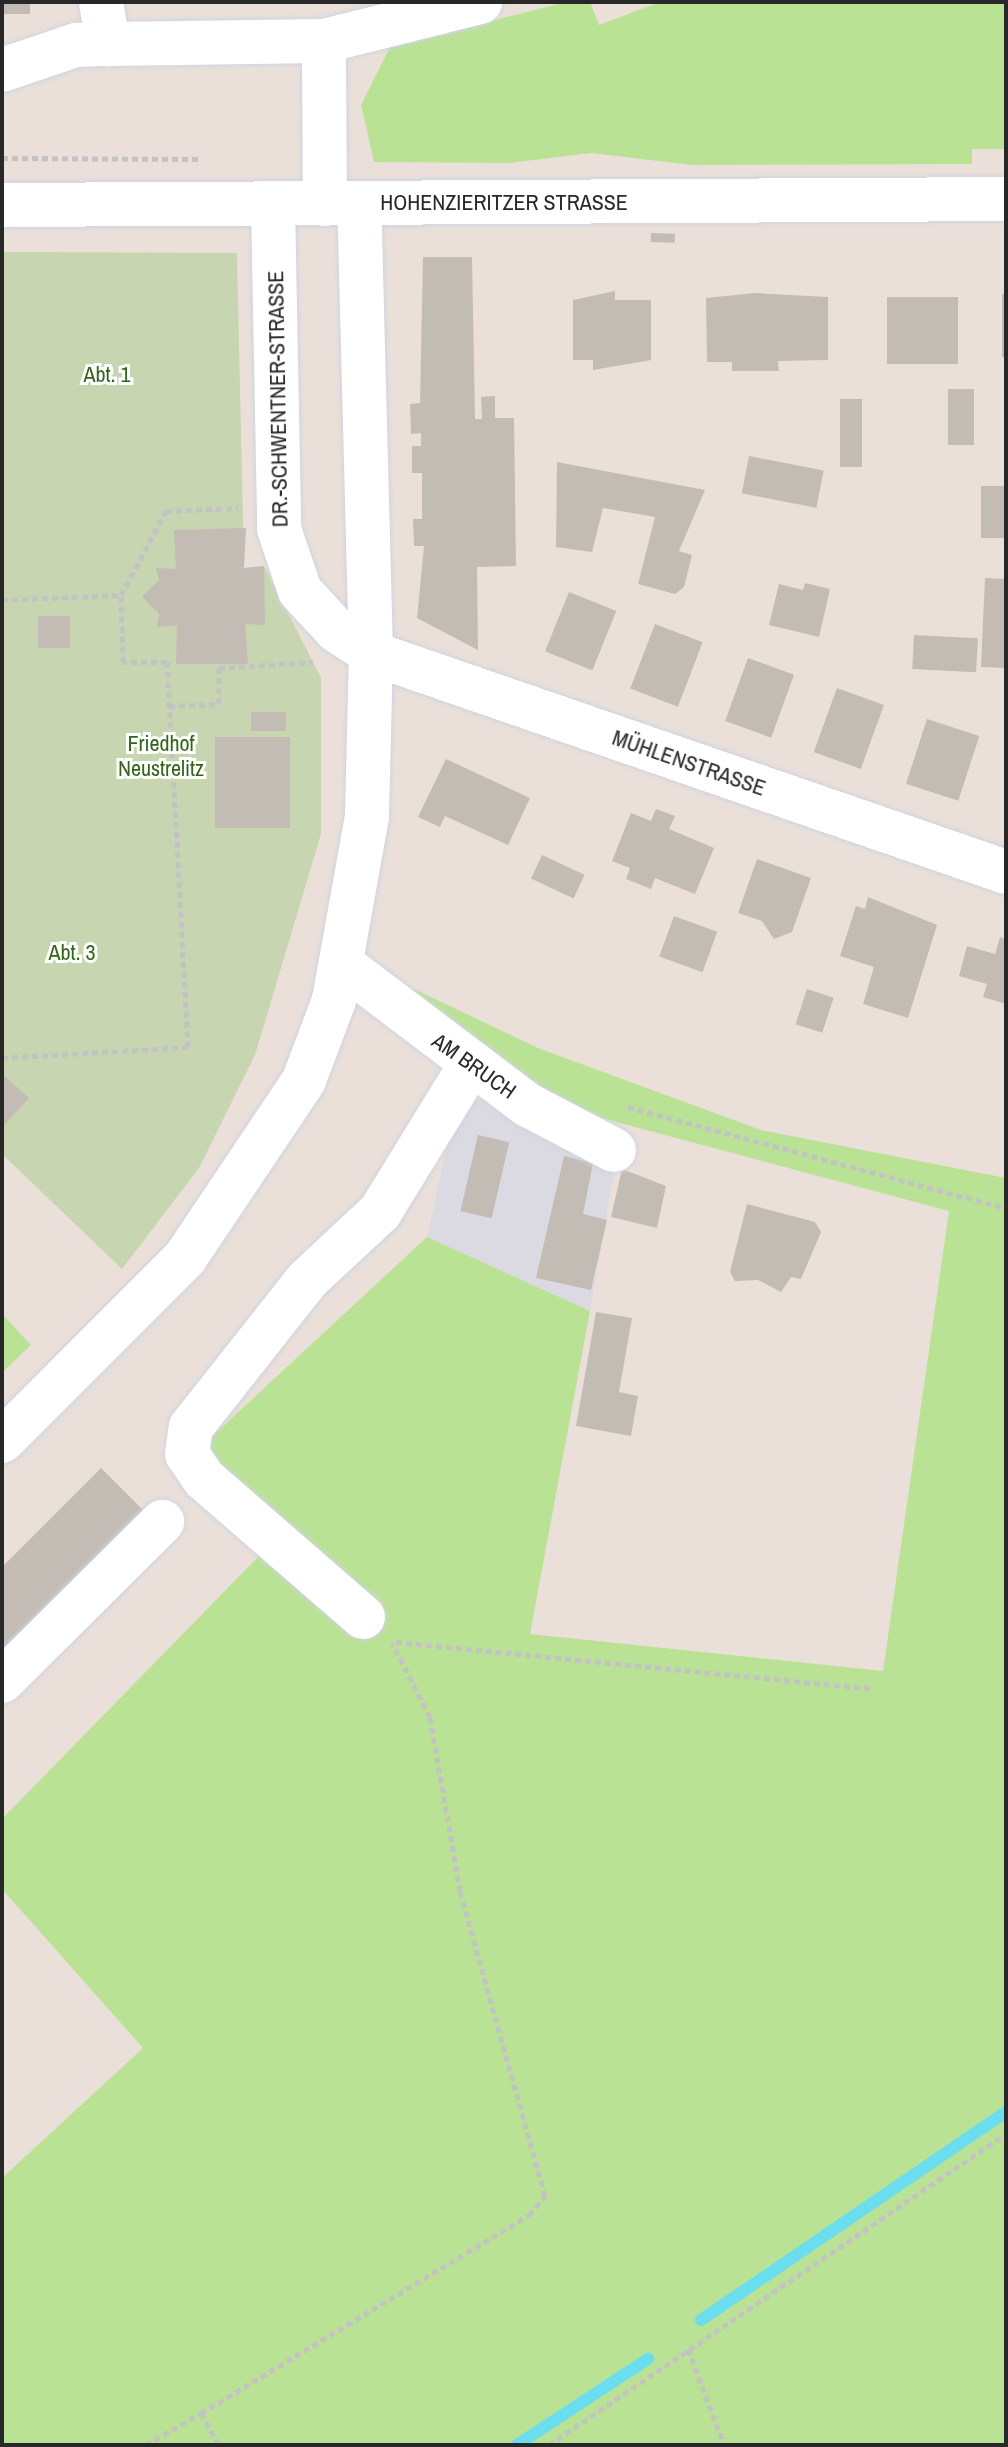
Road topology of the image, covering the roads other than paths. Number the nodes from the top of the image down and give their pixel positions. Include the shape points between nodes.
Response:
1 (101, 2) edge
2 (480, 2) edge
3 (324, 41) junction
4 (108, 44) junction
5 (2, 70) edge
6 (1006, 199) edge
7 (273, 204) junction
8 (342, 204) junction
9 (2, 205) edge
10 (354, 642) junction
11 (1006, 872) edge
12 (344, 966) junction
13 (471, 1064) junction
14 (614, 1150) dead end
15 (2, 1441) edge
16 (162, 1522) dead end
17 (377, 1629) road end
18 (2, 1681) edge

1 - 4 street
2 - 3 street
3 - 4 street
3 - 8 street
4 - 5 street via 76,45
6 - 8 street, HOHENZIERITZER STRASSE
7 - 8 street, HOHENZIERITZER STRASSE
7 - 9 street, HOHENZIERITZER STRASSE
7 - 10 street, DR.-SCHWENTNER-STRASSE via 278,507 286,563
8 - 10 street
10 - 11 street, MÜHLENSTRASSE
10 - 12 street via 366,828
12 - 13 street, AM BRUCH
12 - 15 street via 304,1080 232,1195 142,1306
13 - 14 street, AM BRUCH via 565,1128
13 - 17 street via 380,1212 307,1280 191,1427 187,1454 204,1479
16 - 18 street

